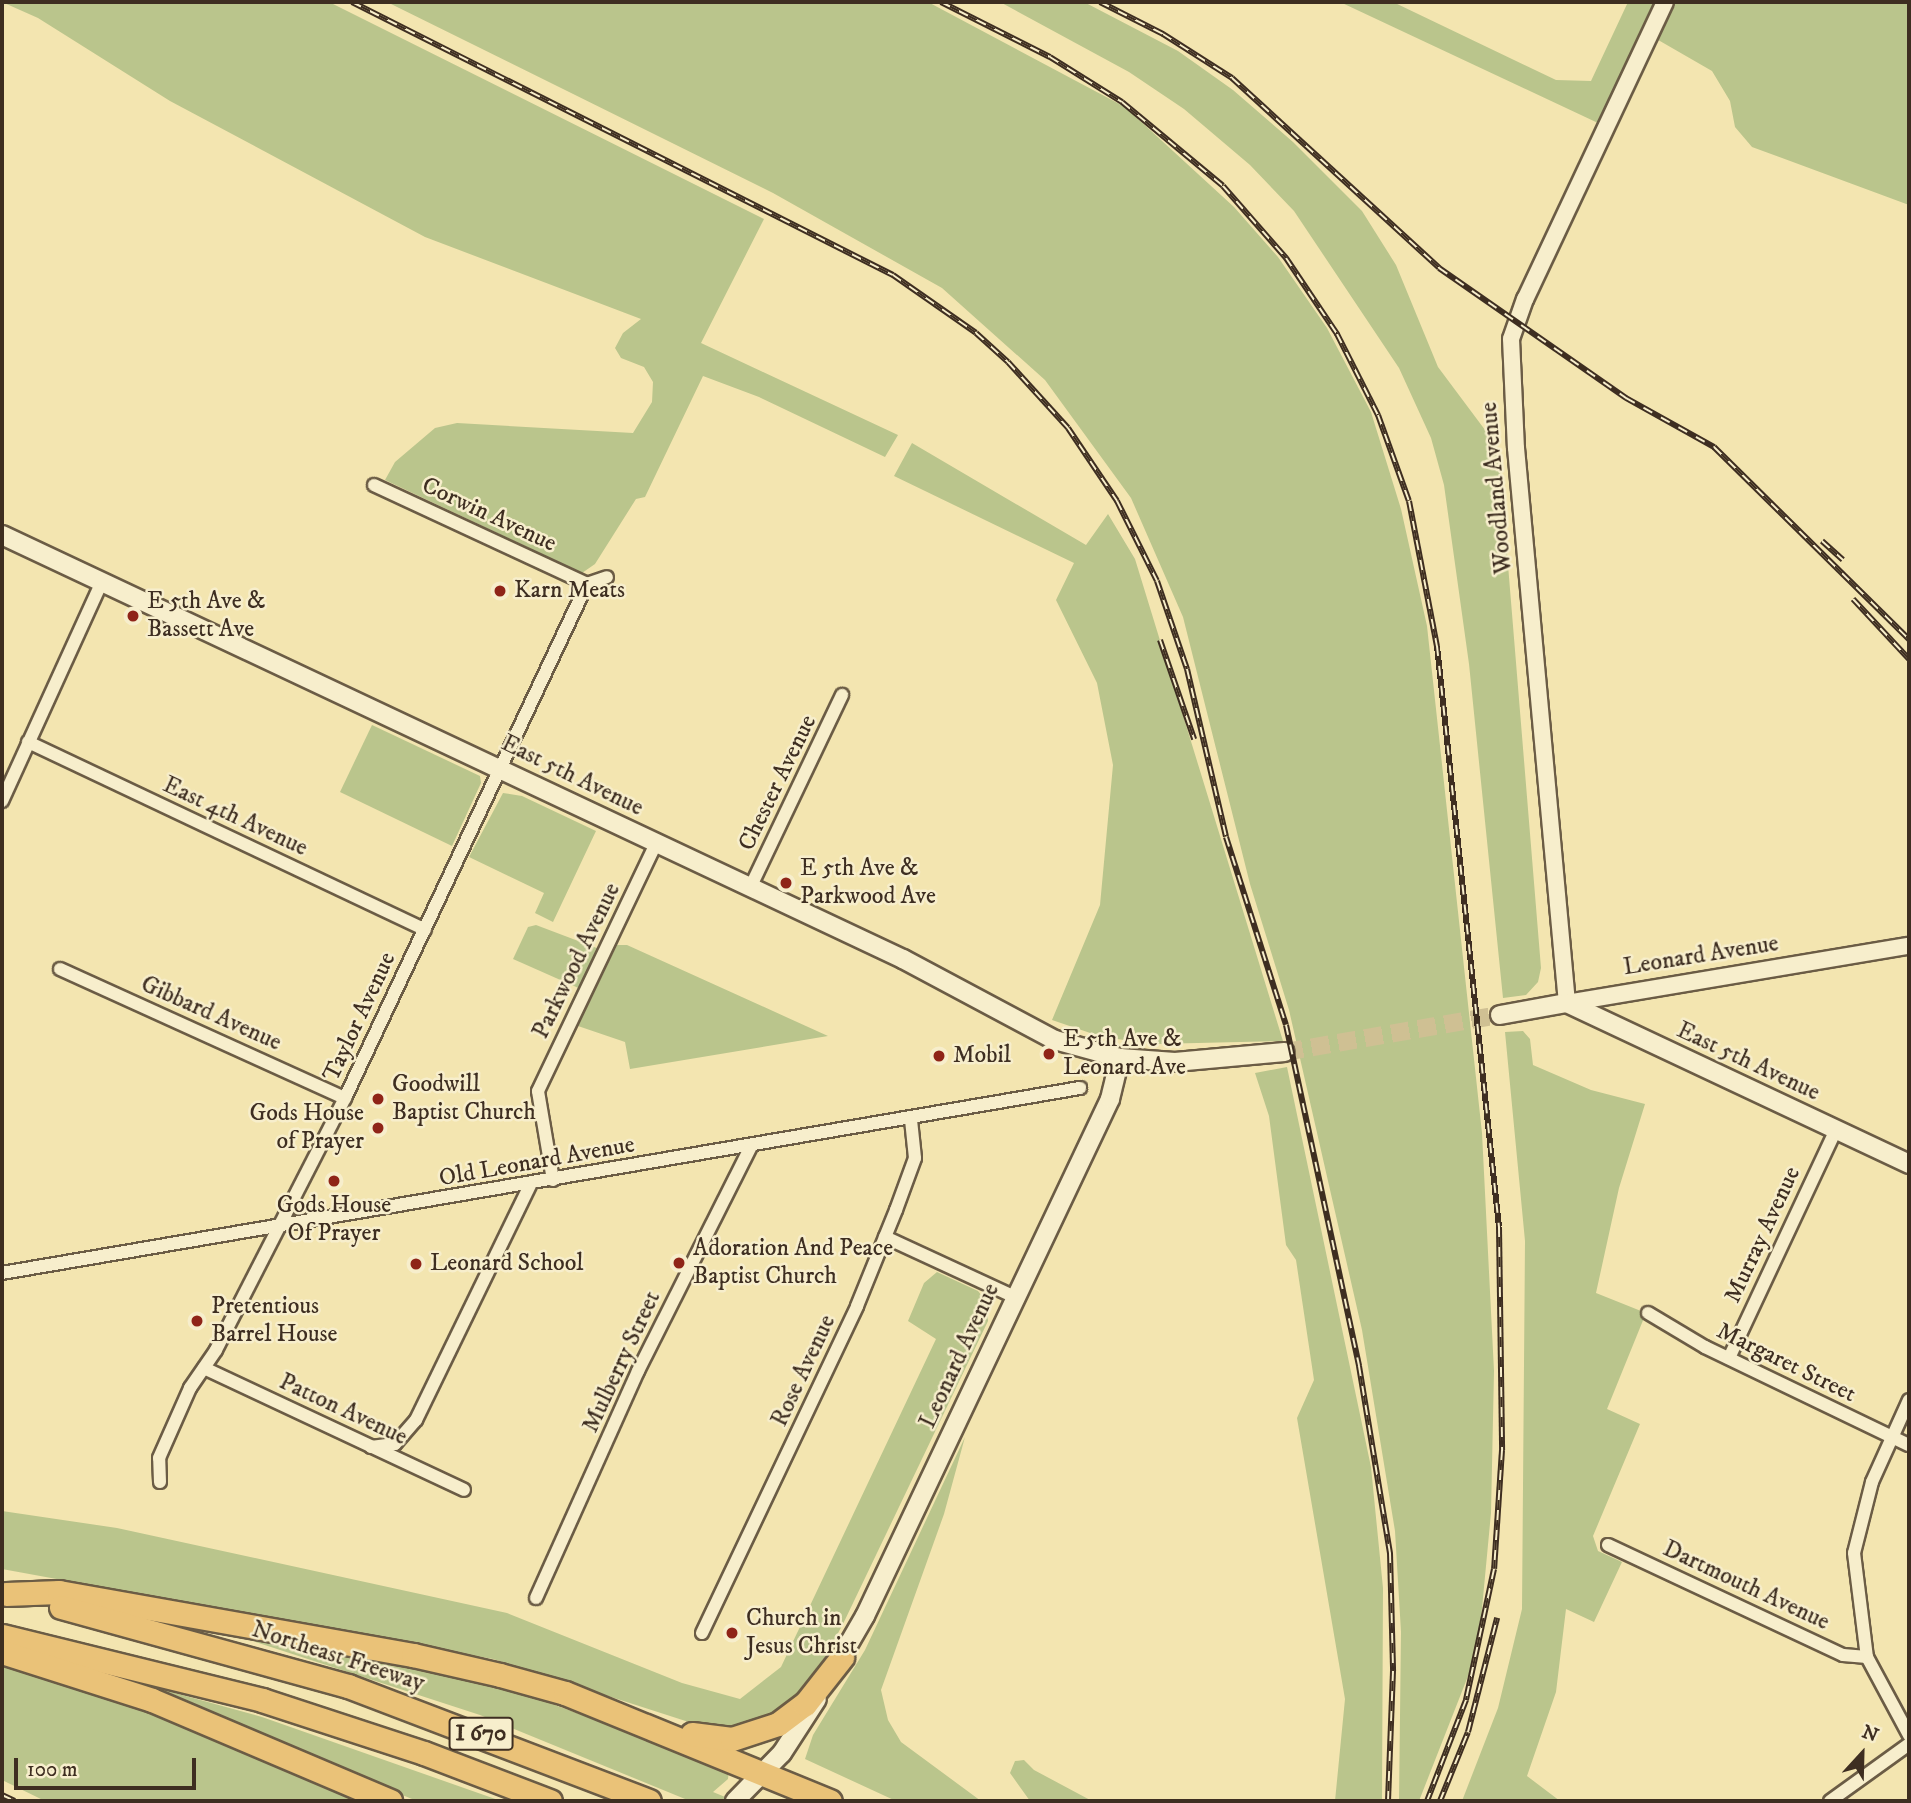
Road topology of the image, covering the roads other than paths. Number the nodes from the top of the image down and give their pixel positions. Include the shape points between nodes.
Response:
1 (1665, 2) edge
2 (374, 485) dead end
3 (2, 535) edge
4 (607, 576) dead end
5 (102, 582) junction
6 (587, 584) junction
7 (842, 695) dead end
8 (28, 742) junction
9 (501, 770) junction
10 (2, 800) edge
11 (656, 844) junction
12 (750, 888) junction
13 (425, 930) junction
14 (1909, 946) edge
15 (60, 969) dead end
16 (1567, 1003) junction
17 (1500, 1015) tunnel mouth
18 (1285, 1052) tunnel mouth
19 (1120, 1058) junction
20 (1080, 1088) dead end
21 (345, 1098) junction
22 (911, 1119) junction
23 (1836, 1130) junction
24 (751, 1146) junction
25 (1909, 1164) edge
26 (552, 1180) junction
27 (530, 1185) junction
28 (279, 1228) junction
29 (885, 1237) junction
30 (2, 1273) edge
31 (1015, 1297) junction
32 (1648, 1313) dead end
33 (1729, 1358) junction
34 (204, 1368) junction
35 (1909, 1400) edge
36 (1892, 1437) junction
37 (1909, 1445) edge
38 (371, 1447) junction
39 (160, 1482) dead end
40 (464, 1490) dead end
41 (1608, 1545) dead end
42 (4, 1594) edge
43 (536, 1598) dead end
44 (702, 1633) dead end
45 (2, 1636) edge
46 (2, 1652) edge
47 (842, 1657) junction
48 (1867, 1657) junction
49 (594, 1704) junction
50 (1909, 1735) edge
51 (1909, 1744) edge
52 (764, 1774) junction
53 (390, 1801) edge
54 (550, 1801) edge
55 (649, 1801) edge
56 (735, 1801) edge
57 (830, 1801) edge
58 (1829, 1801) edge

1 - 16 street, Woodland Avenue via 1525,299 1511,339 1516,448
2 - 6 street, Corwin Avenue
3 - 5 main road, East 5th Avenue
4 - 6 street
5 - 8 street
5 - 9 main road, East 5th Avenue
6 - 9 street, Taylor Avenue
7 - 12 street, Chester Avenue
8 - 10 street
8 - 13 street, East 4th Avenue
9 - 11 main road, East 5th Avenue
9 - 13 street, Taylor Avenue
11 - 12 main road, East 5th Avenue
11 - 26 street, Parkwood Avenue via 538,1091
12 - 19 main road, East 5th Avenue via 902,959 1013,1021 1055,1040
13 - 21 street, Taylor Avenue
14 - 16 street, Leonard Avenue
15 - 21 street, Gibbard Avenue
16 - 17 main road, Leonard Avenue
16 - 23 main road, East 5th Avenue
18 - 19 main road via 1175,1062
19 - 31 main road, Leonard Avenue via 1110,1099
20 - 22 street, Old Leonard Avenue
21 - 28 street, Taylor Avenue
22 - 24 street, Old Leonard Avenue
22 - 29 street, Rose Avenue via 915,1158
23 - 25 main road, East 5th Avenue
23 - 33 street, Murray Avenue
24 - 26 street, Old Leonard Avenue
24 - 43 street, Mulberry Street via 638,1371
26 - 27 street, Old Leonard Avenue
27 - 28 street, Old Leonard Avenue
27 - 38 street via 416,1420 395,1444
28 - 30 street, Old Leonard Avenue
28 - 34 street, Taylor Avenue
29 - 31 street
29 - 44 street, Rose Avenue
31 - 47 main road, Leonard Avenue
32 - 33 street, Margaret Street
33 - 36 street, Margaret Street
34 - 38 street, Patton Avenue
34 - 39 street, Taylor Avenue via 167,1436 159,1458
35 - 36 street
36 - 37 street, Margaret Street
36 - 48 street via 1872,1482 1854,1553
38 - 40 street, Patton Avenue
41 - 48 street, Dartmouth Avenue via 1843,1655
42 - 49 highway via 59,1592 322,1638 500,1675
42 - 55 highway, Northeast Freeway / I 670 via 323,1677
45 - 54 highway, I 670 via 262,1700 424,1753
46 - 53 highway via 152,1700
47 - 49 highway via 792,1716 748,1736 705,1738
47 - 52 main road, Leonard Avenue
48 - 50 street
49 - 52 highway
51 - 58 street
52 - 56 main road, Leonard Avenue
52 - 57 highway

